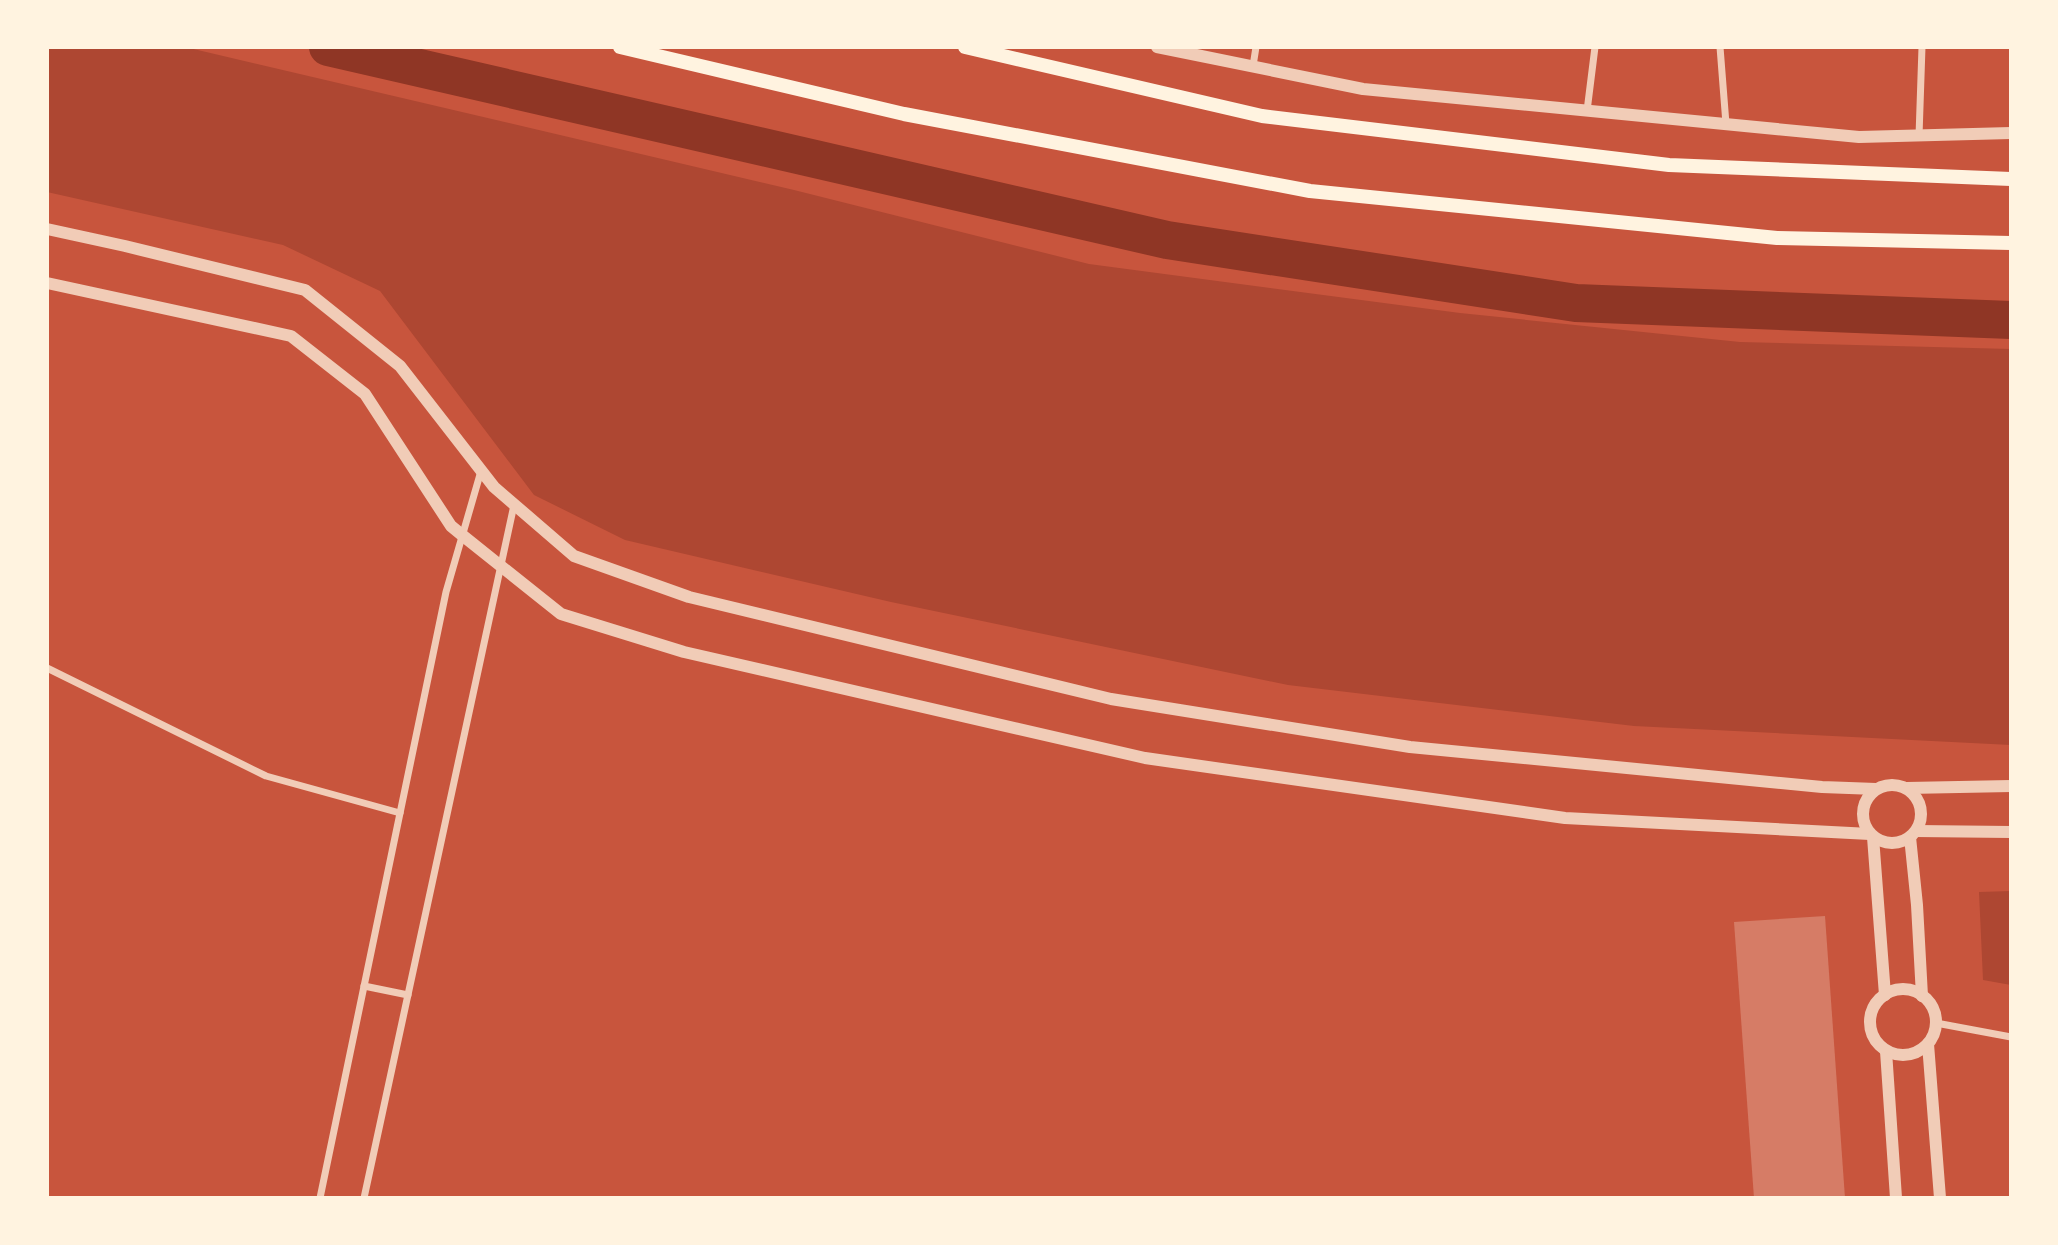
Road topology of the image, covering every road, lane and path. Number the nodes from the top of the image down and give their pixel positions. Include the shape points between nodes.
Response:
1 (620, 47) edge
2 (965, 47) edge
3 (1157, 47) edge
4 (1256, 47) edge
5 (1595, 47) edge
6 (1720, 47) edge
7 (1922, 47) edge
8 (1253, 66) junction
9 (1587, 111) junction
10 (1726, 124) junction
11 (2011, 133) edge
12 (1919, 136) junction
13 (2011, 179) edge
14 (47, 229) edge
15 (2011, 243) edge
16 (47, 284) edge
17 (481, 470) junction
18 (514, 505) junction
19 (462, 535) junction
20 (500, 566) junction
21 (47, 668) edge
22 (2011, 786) edge
23 (1907, 788) junction
24 (1876, 789) junction
25 (400, 813) junction
26 (2011, 832) edge
27 (1913, 834) junction
28 (1872, 836) junction
29 (364, 986) junction
30 (408, 995) junction
31 (1885, 995) junction
32 (1922, 996) junction
33 (1936, 1023) junction
34 (2011, 1037) edge
35 (1928, 1044) junction
36 (1886, 1051) junction
37 (320, 1198) edge
38 (364, 1198) edge
39 (1896, 1198) edge
40 (1940, 1198) edge

1 - 15 main road via 904,114 1310,191 1777,238
2 - 13 main road via 1275,118 1669,165
3 - 8 street
4 - 8 street
5 - 9 street
6 - 10 street
7 - 12 street
8 - 9 street via 1363,89
9 - 10 street
10 - 12 street via 1859,137
11 - 12 street
14 - 17 street via 305,290 400,366
16 - 19 street via 291,336 365,394 451,526
17 - 18 street
17 - 19 street
18 - 20 street
18 - 24 street via 574,556 689,597 1111,699 1410,747
19 - 20 street
19 - 25 street
20 - 28 street via 561,614 684,652 1145,758 1565,818
20 - 30 street
21 - 25 street via 266,776
22 - 23 street
23 - 24 street via 1892,784
23 - 27 street via 1920,803 1920,822
24 - 28 street via 1863,810 1865,827
25 - 29 street
26 - 27 street
27 - 28 street via 1896,843
27 - 32 street
28 - 31 street
29 - 30 street
29 - 37 street
30 - 38 street
31 - 32 street via 1904,989
31 - 36 street via 1877,1002 1870,1022 1872,1033
32 - 33 street
33 - 34 street
33 - 35 street
35 - 36 street via 1909,1055
35 - 40 street
36 - 39 street

